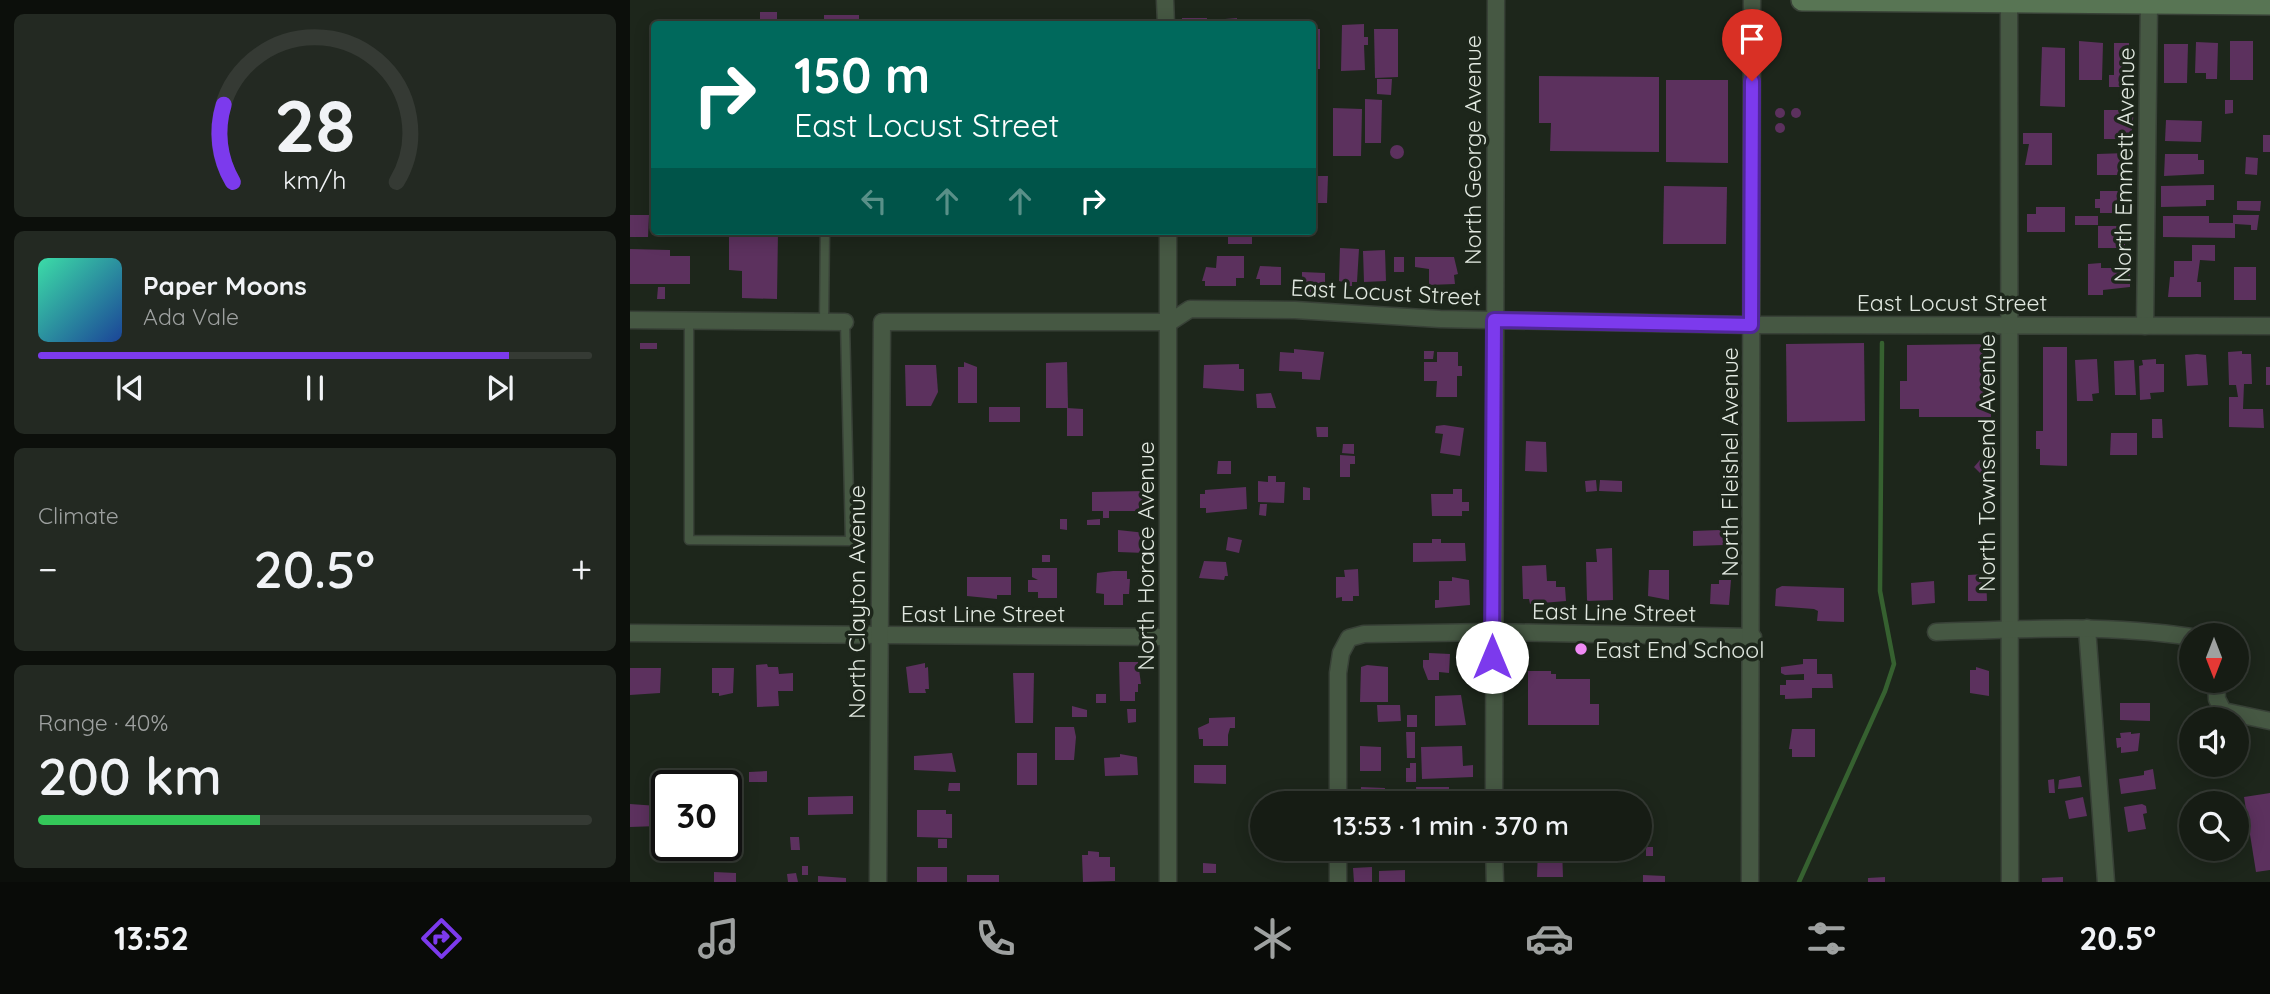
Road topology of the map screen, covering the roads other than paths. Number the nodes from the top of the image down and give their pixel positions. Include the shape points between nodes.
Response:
1 (1165, 0) edge
2 (1496, 0) edge
3 (1752, 0) edge
4 (1802, 0) edge
5 (1852, 0) edge
6 (2108, 1) edge
7 (2009, 2) junction
8 (2267, 3) edge
9 (2149, 4) junction
10 (1166, 21) edge
11 (825, 235) edge
12 (1168, 235) edge
13 (630, 320) edge
14 (689, 320) junction
15 (1494, 320) junction
16 (824, 321) junction
17 (845, 322) joint
18 (882, 322) joint
19 (1170, 322) junction
20 (2009, 323) junction
21 (1751, 325) junction
22 (2145, 326) junction
23 (2270, 326) edge
24 (2087, 628) junction
25 (2008, 630) junction
26 (1492, 632) junction
27 (1936, 632) dead end
28 (630, 633) edge
29 (878, 635) junction
30 (2179, 635) edge
31 (1753, 636) junction
32 (1167, 637) junction
33 (2217, 693) edge
34 (2270, 721) edge
35 (1338, 791) edge
36 (1494, 791) edge
37 (1338, 861) edge
38 (1494, 861) edge
39 (878, 882) edge
40 (1168, 882) edge
41 (1338, 882) edge
42 (1495, 882) edge
43 (1750, 882) edge
44 (2010, 882) edge
45 (2106, 882) edge

1 - 10 street
2 - 15 street, North George Avenue
3 - 21 street, North Fleishel Avenue
4 - 5 main road
5 - 7 main road
6 - 7 main road
6 - 9 main road
7 - 20 street, North Townsend Avenue
8 - 9 main road
9 - 22 street, North Emmett Avenue
11 - 16 lane
12 - 19 street, North Horace Avenue
13 - 14 street
14 - 16 street
14 - 17 lane via 689,540 850,541
15 - 19 street, East Locust Street via 1190,309
15 - 21 street, East Locust Street
15 - 26 street, North George Avenue
16 - 17 street
18 - 19 street, East Locust Street
18 - 29 street, North Clayton Avenue
19 - 32 street, North Horace Avenue
20 - 21 street, East Locust Street
20 - 22 street, East Locust Street
20 - 25 street, North Townsend Avenue
21 - 31 street, North Fleishel Avenue
22 - 23 street, East Locust Street
24 - 25 street
24 - 30 street
24 - 45 street
25 - 27 street
25 - 44 street, North Townsend Avenue
26 - 31 street, East Line Street
26 - 35 street, East Line Street via 1349,638 1338,673
26 - 36 street, North George Avenue
28 - 29 street, East Line Street
29 - 32 street, East Line Street
29 - 39 street, North Clayton Avenue
31 - 43 street, North Fleishel Avenue
32 - 40 street, North Horace Avenue
33 - 34 street via 2223,711
37 - 41 street
38 - 42 street

